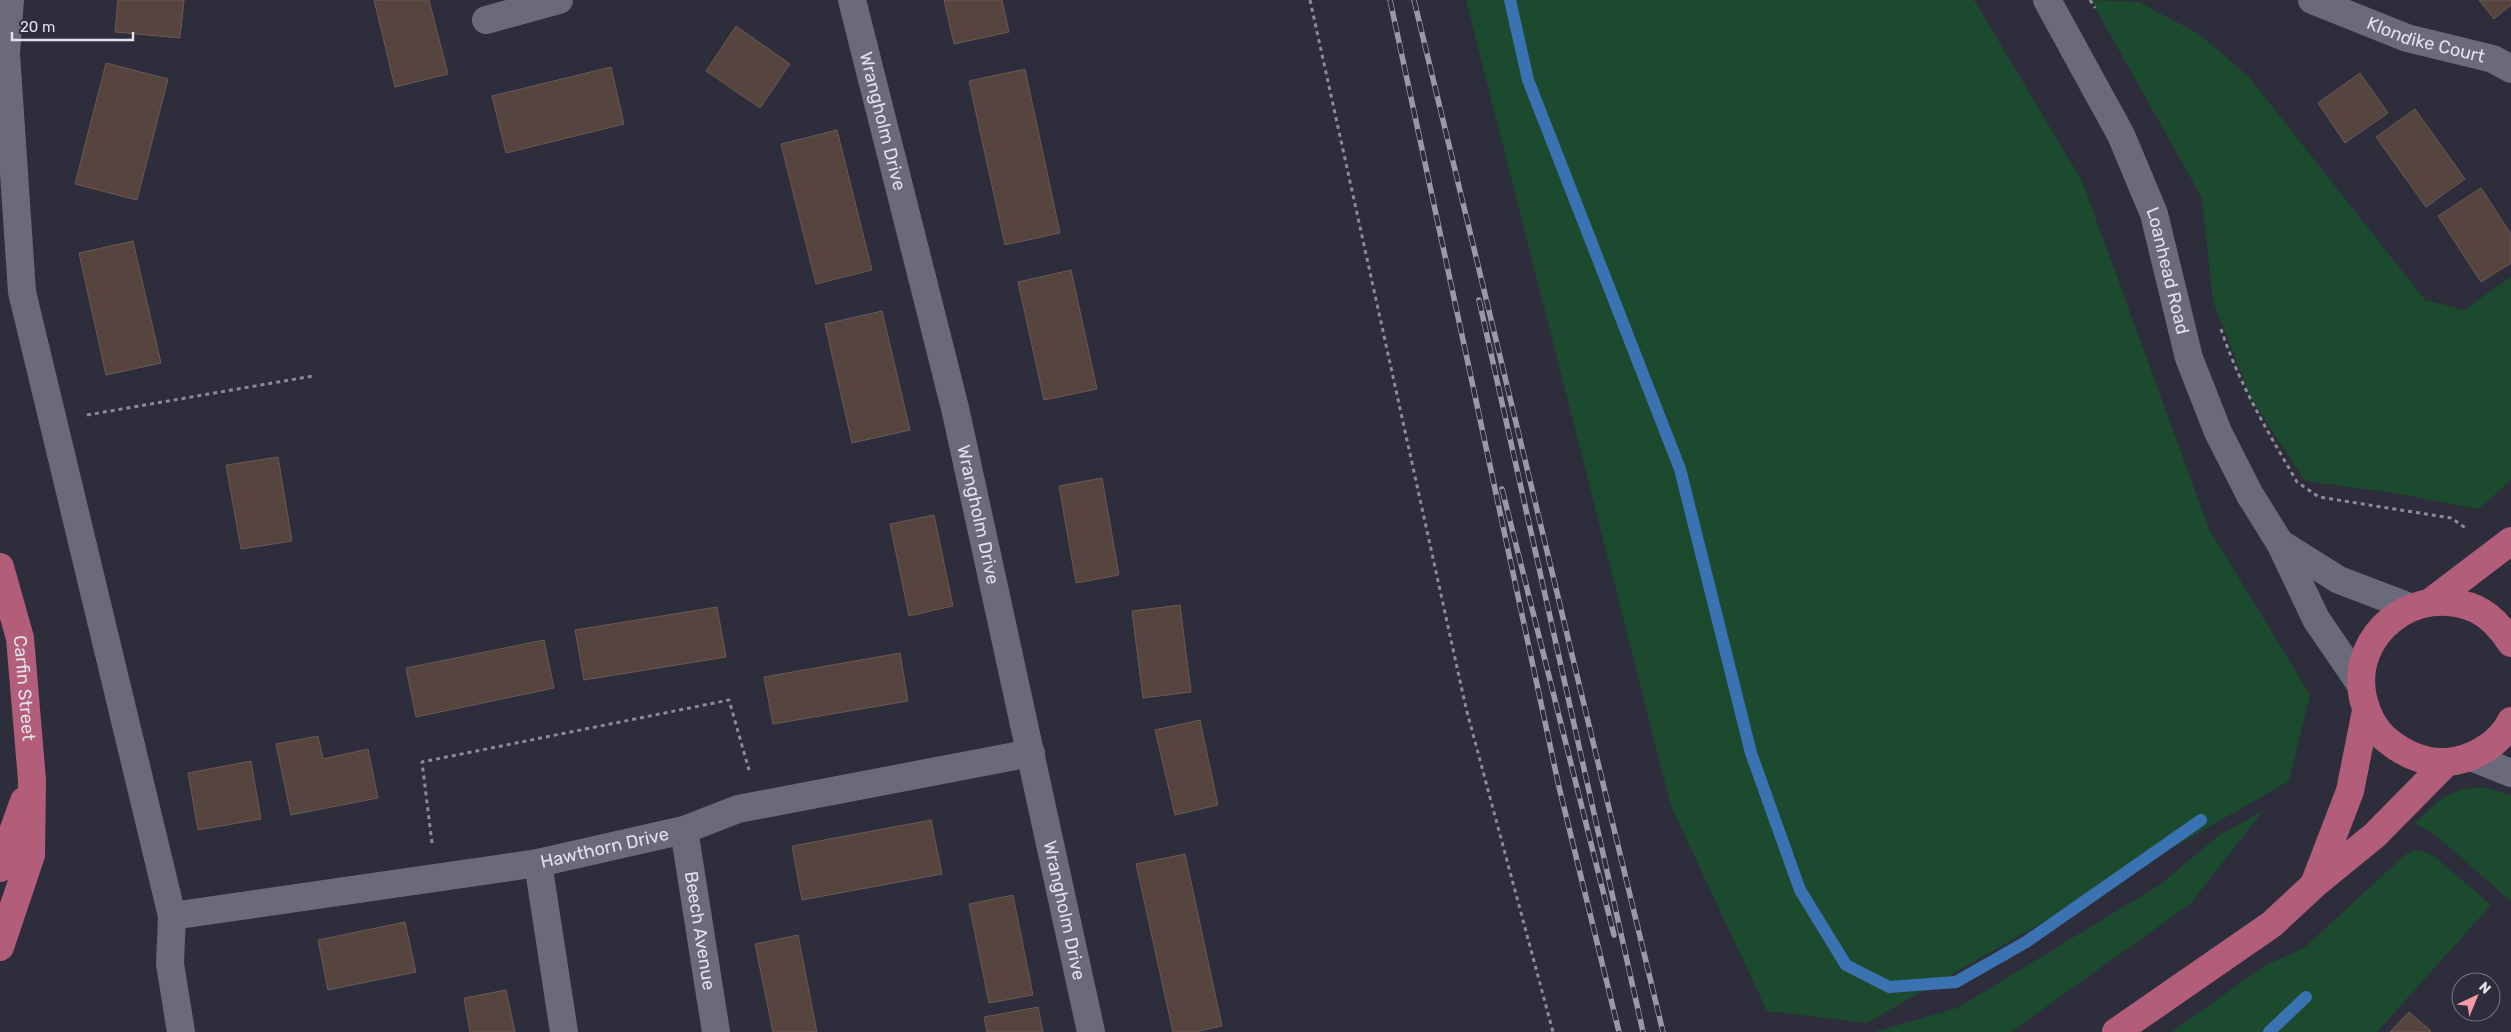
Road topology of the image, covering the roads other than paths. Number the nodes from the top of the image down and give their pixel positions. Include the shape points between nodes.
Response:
1 (10, 0) edge
2 (559, 0) edge
3 (852, 0) edge
4 (2047, 0) edge
5 (2312, 0) edge
6 (486, 20) dead end
7 (2511, 69) edge
8 (2280, 543) junction
9 (2501, 549) edge
10 (0, 567) edge
11 (2421, 604) junction
12 (2511, 643) edge
13 (2363, 698) junction
14 (2511, 721) edge
15 (1030, 753) junction
16 (2459, 760) junction
17 (2511, 773) edge
18 (32, 780) junction
19 (684, 830) junction
20 (538, 864) junction
21 (0, 868) edge
22 (2315, 884) junction
23 (172, 916) junction
24 (0, 947) edge
25 (181, 1032) edge
26 (564, 1032) edge
27 (716, 1032) edge
28 (1091, 1032) edge
29 (2116, 1032) edge

1 - 23 street via 6,54 22,292
2 - 6 street
3 - 15 street, Wrangholm Drive via 955,408
4 - 8 street, Loanhead Road via 2121,135 2154,214 2196,376 2238,472
5 - 7 street, Klondike Court via 2407,38 2493,58
8 - 11 street, Loanhead Road via 2339,580
8 - 13 street, Loanhead Road via 2316,619
9 - 11 main road
10 - 18 main road, Carfin Street via 20,638
11 - 12 main road via 2455,602 2477,609 2499,626
11 - 13 main road via 2390,619 2375,635 2364,659
13 - 16 main road via 2380,734 2400,751 2423,761
13 - 22 main road via 2350,790
14 - 16 main road via 2492,744
15 - 19 street, Hawthorn Drive via 759,804
15 - 28 street, Wrangholm Drive
16 - 17 street
16 - 22 main road
18 - 21 main road, Carfin Street
18 - 24 main road, Carfin Street via 31,855
19 - 20 street, Hawthorn Drive
19 - 27 street, Beech Avenue
20 - 23 street, Hawthorn Drive
20 - 26 street
22 - 29 main road via 2272,924
23 - 25 street via 170,964

